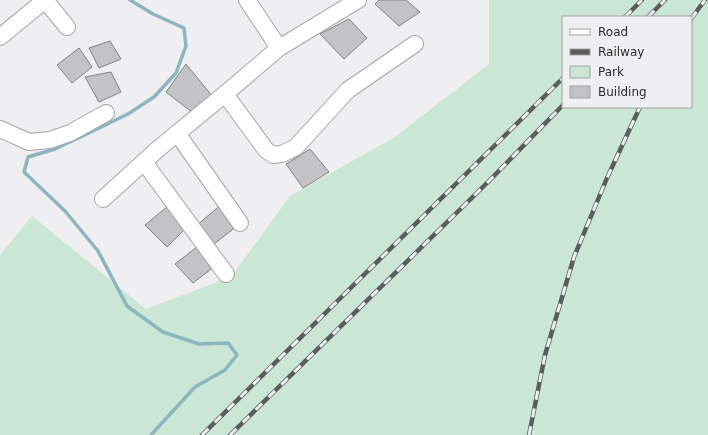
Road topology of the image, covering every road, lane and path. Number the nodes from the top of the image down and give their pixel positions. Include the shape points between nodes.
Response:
1 (247, 0) edge
2 (358, 0) edge
3 (68, 27) dead end
4 (0, 37) edge
5 (415, 44) dead end
6 (279, 48) junction
7 (225, 94) junction
8 (106, 113) dead end
9 (0, 129) edge
10 (177, 133) junction
11 (144, 162) junction
12 (103, 199) dead end
13 (240, 223) dead end
14 (226, 274) dead end

1 - 6 street
2 - 6 street
3 - 4 street via 45,0
5 - 7 street via 348,90 296,147 282,154 273,155 266,150
6 - 7 street
7 - 10 street
8 - 9 street via 70,133 50,140 29,142
10 - 11 street
10 - 13 street
11 - 12 street
11 - 14 street

